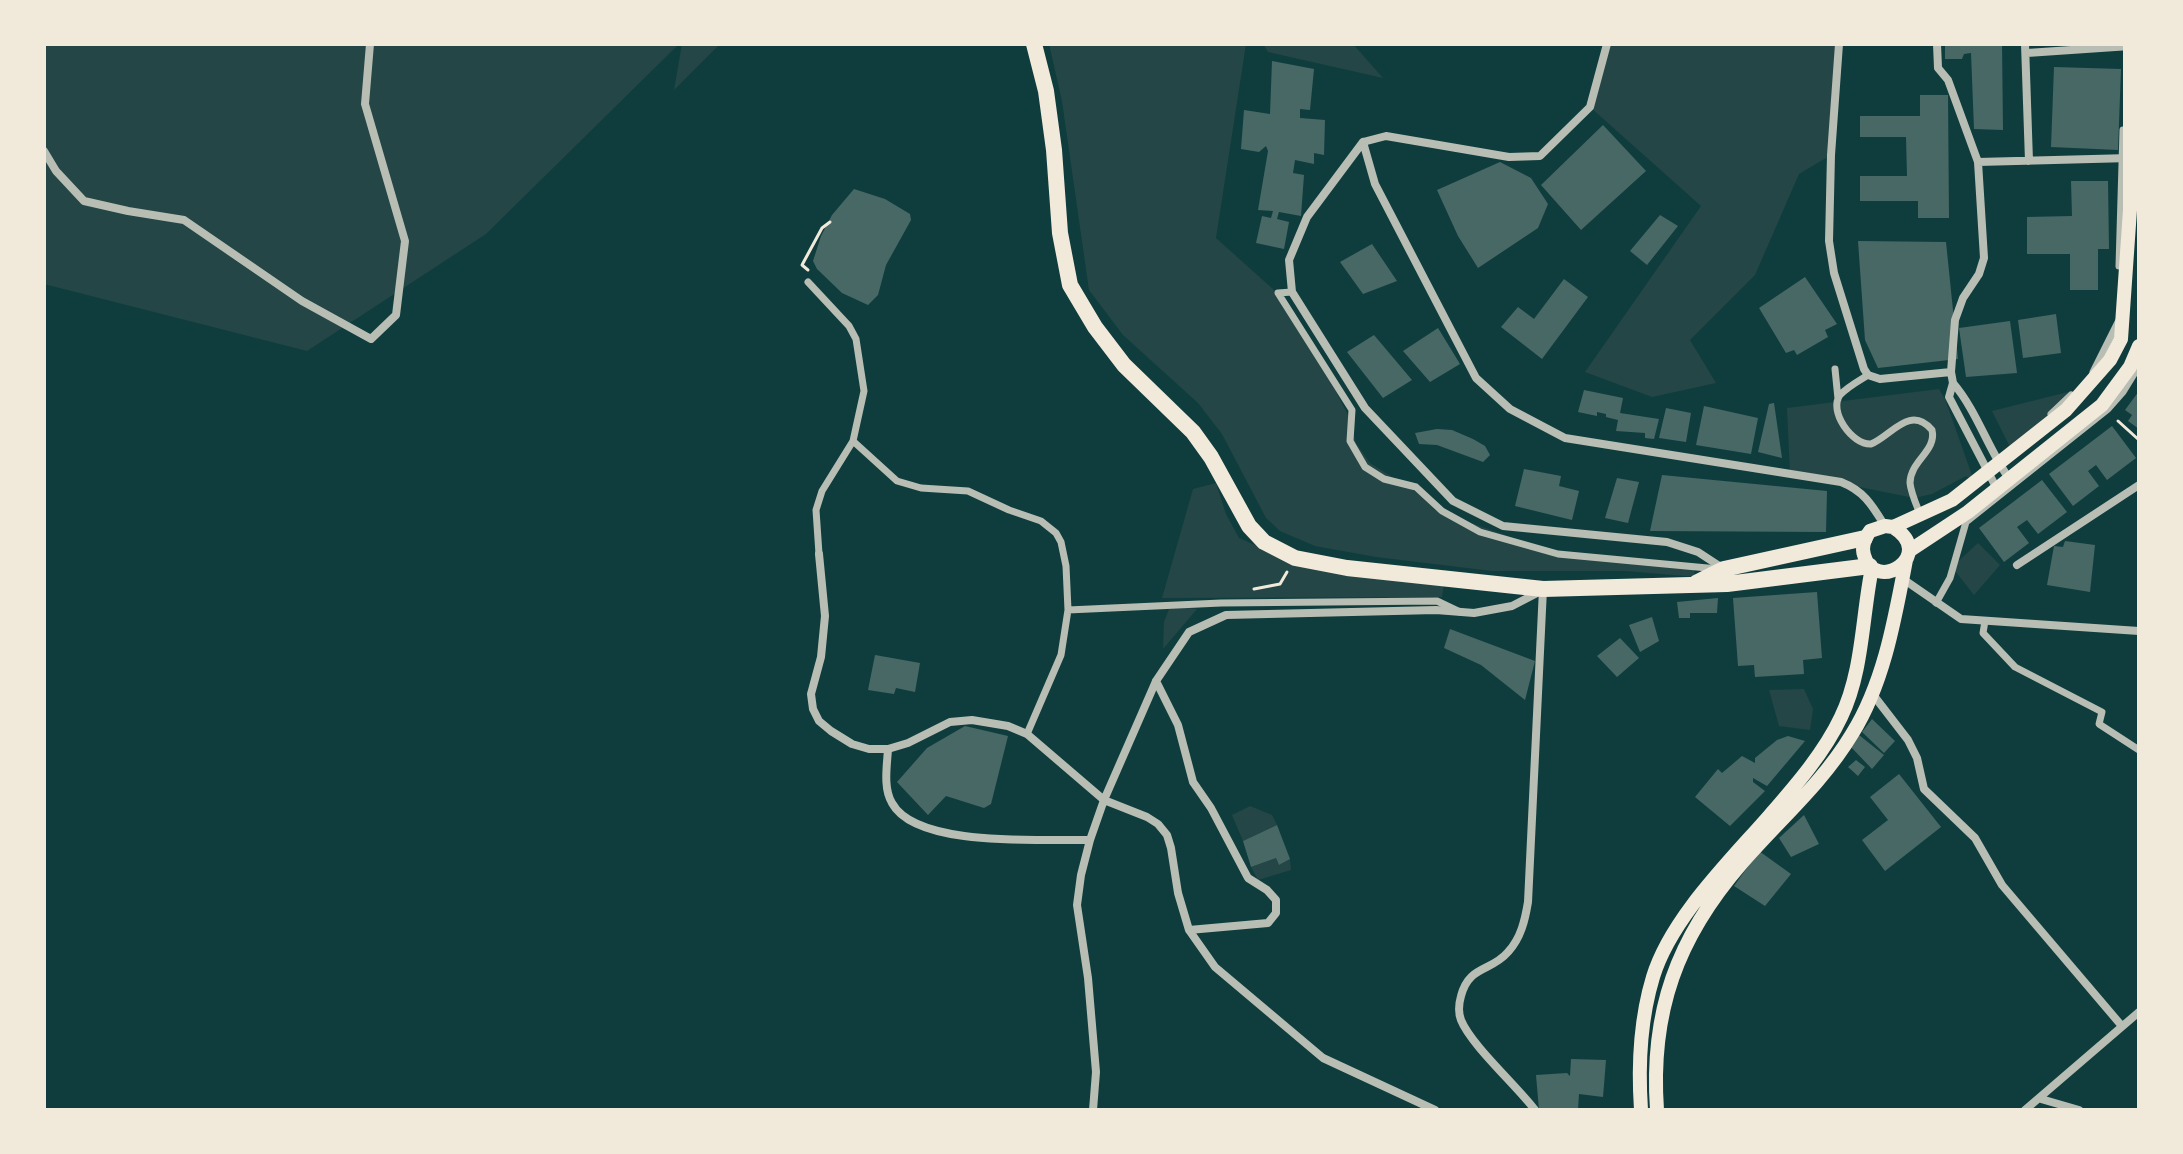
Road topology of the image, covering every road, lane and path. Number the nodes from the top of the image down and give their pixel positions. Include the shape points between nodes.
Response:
1 (370, 44) edge
2 (1034, 44) edge
3 (1607, 44) edge
4 (1839, 44) edge
5 (1937, 44) edge
6 (2127, 45) edge
7 (2026, 48) edge
8 (1363, 142) junction
9 (44, 151) edge
10 (2126, 158) junction
11 (2029, 161) junction
12 (1978, 162) junction
13 (830, 222) dead end
14 (808, 282) joint
15 (1292, 292) junction
16 (2139, 346) edge
17 (2139, 366) edge
18 (1835, 369) dead end
19 (1951, 372) junction
20 (1868, 375) junction
21 (1953, 383) junction
22 (1838, 400) junction
23 (2118, 421) dead end
24 (2139, 440) edge
25 (853, 441) junction
26 (1992, 467) junction
27 (2003, 484) junction
28 (2139, 485) edge
29 (1920, 514) junction
30 (1889, 526) junction
31 (1865, 538) junction
32 (819, 554) joint
33 (1908, 556) junction
34 (2017, 565) dead end
35 (1871, 567) junction
36 (1724, 569) junction
37 (1903, 579) junction
38 (1691, 586) junction
39 (1543, 589) junction
40 (1936, 603) junction
41 (1068, 610) junction
42 (1462, 613) junction
43 (1985, 621) junction
44 (2139, 631) edge
45 (1156, 681) junction
46 (1871, 692) junction
47 (1027, 734) junction
48 (888, 749) junction
49 (2139, 750) edge
50 (1104, 800) junction
51 (1090, 840) junction
52 (1189, 930) junction
53 (2139, 1012) edge
54 (2121, 1025) junction
55 (2041, 1099) junction
56 (1093, 1110) edge
57 (1435, 1110) edge
58 (1535, 1110) edge
59 (1641, 1110) edge
60 (1657, 1110) edge
61 (2025, 1110) edge
62 (2079, 1110) edge

1 - 9 street via 365,104 405,241 396,315 371,339 302,301 184,220 84,201
2 - 39 highway via 1046,91 1070,285 1124,365 1193,432 1249,526 1264,542 1295,558
3 - 8 street via 1590,107 1540,156 1509,157 1386,136
4 - 20 street via 1829,241 1834,273
5 - 12 street via 1938,68 1948,80
6 - 7 street
6 - 10 main road
7 - 11 street
8 - 15 street via 1307,217 1289,260
8 - 30 street via 1375,184 1476,378 1510,409 1565,438 1841,482 1867,497
10 - 11 street
10 - 26 main road via 2130,210 2121,339 2103,369 2066,410
11 - 12 street
12 - 19 street via 1984,258 1955,320
13 - 14 path via 802,265 808,268
14 - 25 street via 856,339 864,391
15 - 36 street via 1365,408 1453,501 1503,526 1667,542 1698,552
15 - 36 street via 1278,293 1352,410 1350,441 1365,467 1384,479 1416,487 1442,511 1480,532 1558,554
16 - 27 main road via 2102,405
17 - 40 street via 2108,409 1966,522 1950,578
18 - 22 street
19 - 20 street via 1880,379
19 - 21 street
20 - 22 street
21 - 26 street via 1963,395
21 - 26 street via 1949,397
22 - 29 street via 1847,431 1865,445 1910,420 1920,420 1932,430 1932,444 1911,477
23 - 24 path
25 - 32 street via 816,510
25 - 41 street via 897,481 968,491 1050,526 1061,542
26 - 27 street
26 - 27 street
26 - 29 main road via 1952,500
27 - 33 main road
28 - 34 street
29 - 30 main road
30 - 31 main road via 1870,531
30 - 33 main road via 1908,541
31 - 35 main road via 1864,557
31 - 36 highway
32 - 48 street via 825,616 813,709 819,721 852,744
33 - 35 main road via 1891,572
33 - 37 main road
35 - 38 highway
35 - 59 main road via 1842,716 1801,780 1674,932 1653,975 1640,1041
36 - 38 highway
37 - 40 street
37 - 46 main road
38 - 39 highway
39 - 42 street via 1512,606
39 - 58 street via 1528,902 1523,926 1506,955 1475,972 1464,984 1459,1003 1460,1019 1470,1035
40 - 43 street via 1961,619
41 - 42 street via 1437,601
41 - 47 street via 1061,655
42 - 45 street via 1226,615 1189,632
43 - 44 street
43 - 49 street via 1983,633 2015,667 2102,712 2099,724
45 - 50 street
45 - 52 street via 1178,725 1193,782 1248,878 1272,895 1277,907 1268,923
46 - 54 street via 1908,740 1924,789 1975,838 2002,885
46 - 60 main road via 1853,733 1822,779 1740,865 1690,938 1663,1002 1656,1041
47 - 48 street via 972,720 950,722
47 - 50 street
48 - 51 street via 887,791 910,823 952,836
50 - 51 street
50 - 52 street via 1147,817 1167,835
51 - 56 street via 1077,905 1095,1056
52 - 57 street via 1215,967 1323,1058
53 - 54 street
54 - 55 street
55 - 61 street
55 - 62 street

